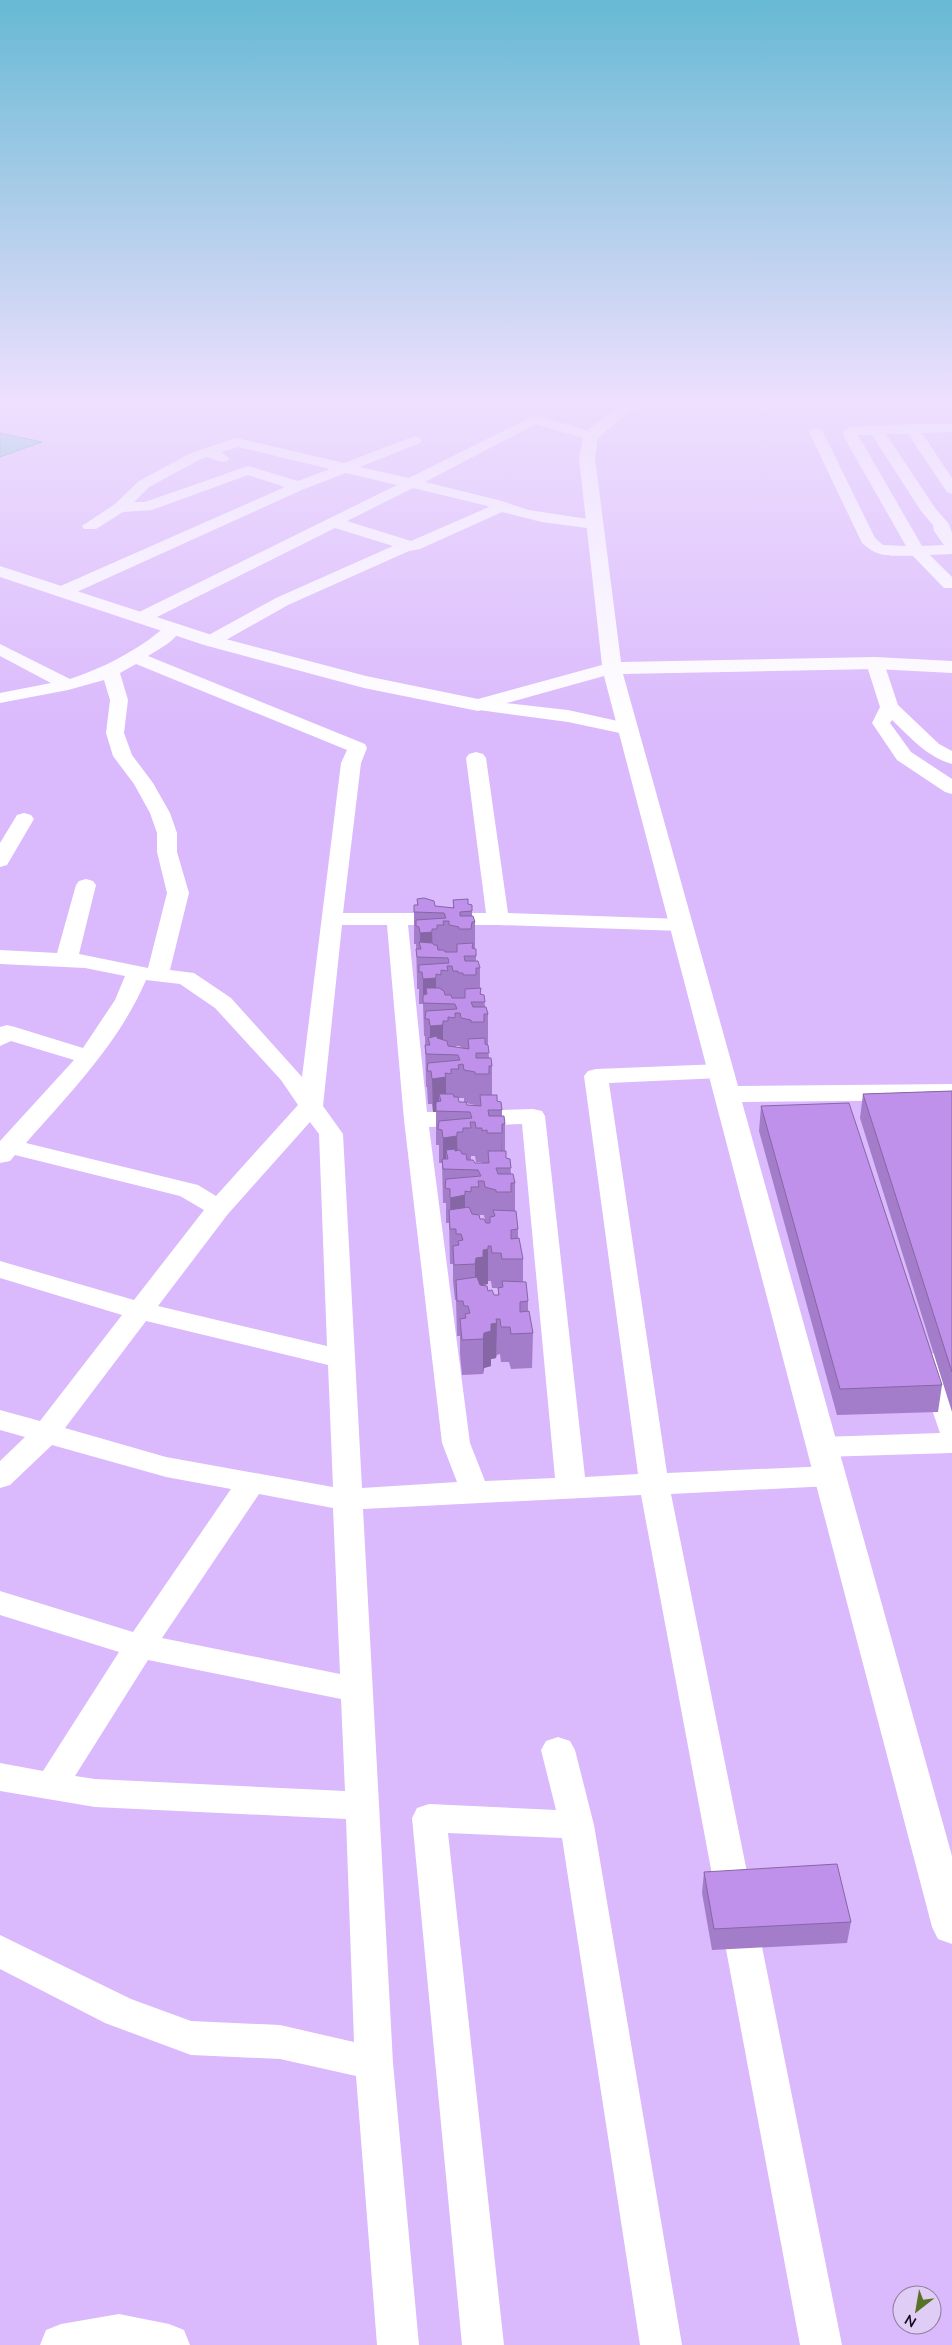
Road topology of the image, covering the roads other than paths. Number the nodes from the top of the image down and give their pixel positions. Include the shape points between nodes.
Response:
1 (115, 510) edge
2 (244, 510) edge
3 (356, 510) edge
4 (493, 510) edge
5 (516, 510) edge
6 (593, 510) edge
7 (854, 510) edge
8 (894, 510) edge
9 (929, 510) edge
10 (333, 522) junction
11 (595, 524) junction
12 (90, 526) dead end
13 (952, 544) edge
14 (406, 546) junction
15 (952, 549) edge
16 (917, 551) junction
17 (0, 571) edge
18 (951, 586) edge
19 (62, 592) junction
20 (141, 618) junction
21 (173, 629) junction
22 (211, 641) junction
23 (0, 650) edge
24 (134, 657) junction
25 (874, 663) junction
26 (952, 667) edge
27 (612, 668) junction
28 (110, 671) junction
29 (68, 685) junction
30 (0, 698) edge
31 (478, 705) junction
32 (889, 707) junction
33 (629, 729) junction
34 (476, 758) dead end
35 (952, 758) edge
36 (952, 788) edge
37 (24, 819) dead end
38 (0, 860) edge
39 (86, 885) dead end
40 (332, 919) junction
41 (498, 919) junction
42 (397, 920) junction
43 (682, 925) junction
44 (0, 957) edge
45 (66, 960) junction
46 (147, 974) junction
47 (0, 1039) edge
48 (89, 1057) junction
49 (724, 1083) junction
50 (952, 1092) edge
51 (845, 1093) junction
52 (311, 1106) junction
53 (416, 1120) junction
54 (854, 1121) edge
55 (5, 1151) edge
56 (218, 1208) junction
57 (0, 1269) edge
58 (140, 1311) junction
59 (922, 1336) edge
60 (342, 1359) junction
61 (0, 1420) edge
62 (952, 1430) edge
63 (46, 1432) junction
64 (952, 1443) edge
65 (822, 1447) junction
66 (830, 1476) junction
67 (0, 1478) edge
68 (251, 1482) junction
69 (654, 1484) junction
70 (571, 1488) junction
71 (474, 1492) junction
72 (348, 1500) junction
73 (0, 1603) edge
74 (140, 1646) junction
75 (357, 1690) junction
76 (558, 1750) dead end
77 (0, 1777) edge
78 (51, 1786) junction
79 (362, 1806) junction
80 (577, 1825) junction
81 (952, 1927) edge
82 (0, 1951) edge
83 (374, 2063) junction
84 (61, 2345) edge
85 (169, 2345) edge
86 (398, 2345) edge
87 (483, 2345) edge
88 (661, 2345) edge
89 (821, 2345) edge

1 - 12 street
2 - 19 street
3 - 10 street
4 - 14 street via 414,546
5 - 11 street
6 - 11 street
7 - 16 street via 868,540 879,550
8 - 16 street
9 - 13 street
10 - 14 street
10 - 20 street
11 - 27 street
14 - 22 street via 237,624
15 - 16 street
16 - 18 street
17 - 19 street
19 - 20 street
20 - 21 street
21 - 22 street
21 - 24 street via 165,638
22 - 31 street via 364,682
23 - 29 street
24 - 28 street
24 - 40 street via 358,748 351,763
25 - 26 street
25 - 27 street
25 - 32 street
27 - 31 street
27 - 33 street
28 - 29 street
28 - 46 street via 119,700 114,733 123,756 160,812 178,893 169,933
29 - 30 street
31 - 33 street via 568,716
32 - 35 street via 932,748
32 - 36 street via 881,723 904,756
33 - 43 street
34 - 41 street
37 - 38 street
39 - 45 street
40 - 42 street
40 - 52 street
41 - 42 street
41 - 43 street
42 - 53 street
43 - 49 street
44 - 45 street
45 - 46 street
46 - 48 street
46 - 52 street via 186,978 223,1003 289,1075
47 - 48 street via 7,1032
48 - 55 street
49 - 51 street
49 - 65 street
49 - 69 street via 596,1076
50 - 51 street
51 - 54 street
52 - 56 street
52 - 60 street via 331,1134
53 - 70 street via 533,1116
53 - 71 street via 456,1442
55 - 56 street via 189,1190
56 - 58 street
57 - 58 street
58 - 60 street
58 - 63 street
59 - 62 street
60 - 72 street
61 - 63 street
63 - 67 street
63 - 68 street via 166,1467
64 - 65 street
65 - 66 street
66 - 69 street
66 - 81 street
68 - 72 street
68 - 74 street
69 - 70 street
69 - 89 street
70 - 71 street
71 - 72 street
72 - 75 street
73 - 74 street
74 - 75 street
74 - 78 street
75 - 79 street
76 - 80 street
77 - 78 street
78 - 79 street via 95,1793
79 - 83 street
80 - 87 street via 429,1818
80 - 88 street
82 - 83 street via 118,2011 191,2038 280,2042
83 - 86 street
84 - 85 street via 119,2335

